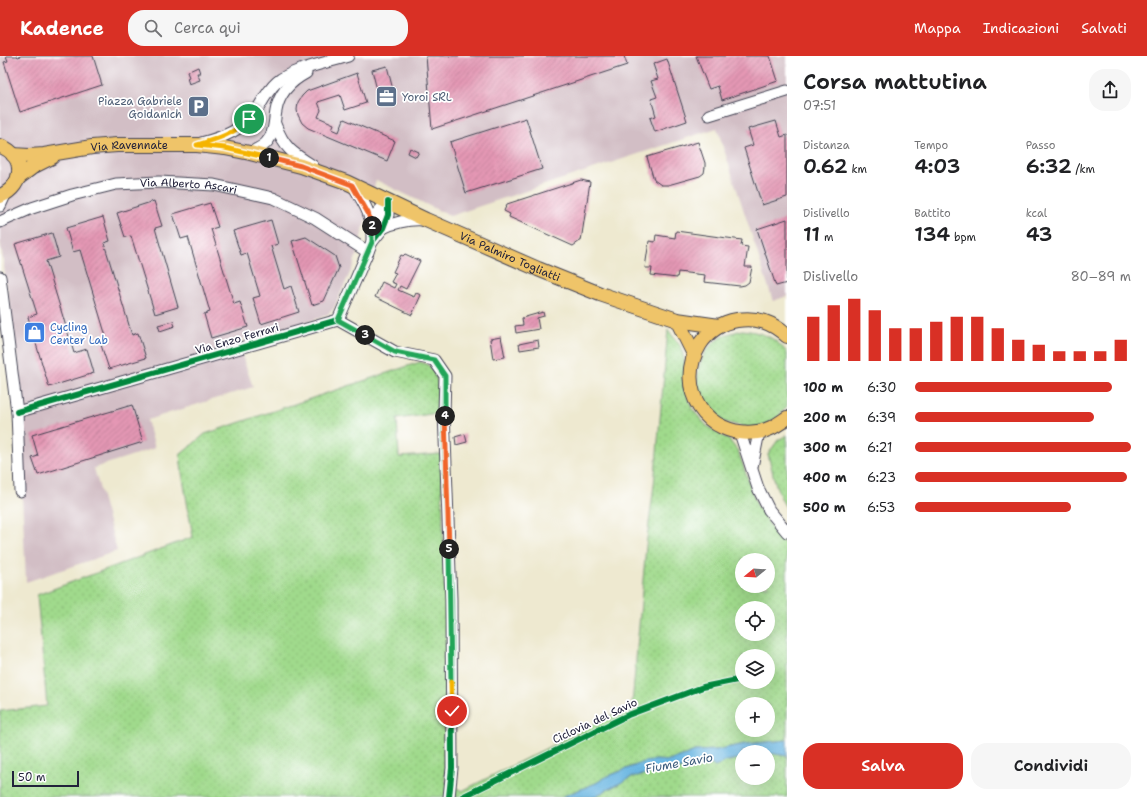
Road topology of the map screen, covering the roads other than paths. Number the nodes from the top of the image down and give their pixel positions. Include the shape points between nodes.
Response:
1 (348, 56) edge
2 (323, 64) junction
3 (787, 91) edge
4 (709, 115) dead end
5 (275, 124) junction
6 (197, 145) junction
7 (0, 146) edge
8 (62, 153) junction
9 (250, 153) junction
10 (13, 155) junction
11 (18, 178) junction
12 (349, 184) junction
13 (3, 195) edge
14 (388, 202) junction
15 (0, 206) edge
16 (426, 220) junction
17 (0, 222) edge
18 (378, 228) junction
19 (370, 247) junction
20 (0, 278) edge
21 (338, 320) junction
22 (677, 320) junction
23 (719, 326) junction
24 (784, 330) edge
25 (694, 354) junction
26 (17, 412) junction
27 (787, 418) edge
28 (759, 432) junction
29 (740, 433) junction
30 (752, 468) junction
31 (20, 491) dead end
32 (787, 532) edge
33 (448, 797) edge

1 - 2 street, Via Ravennate
2 - 5 street, Via Ravennate via 297,78 285,89 279,100
2 - 6 street, Via Ravennate via 283,78 270,89 242,127 220,138
3 - 4 street
5 - 9 street, Via Ravennate via 266,143
5 - 12 street, Via Palmiro Togliatti via 284,144 294,154
6 - 8 main road, Via Ravennate via 92,146
6 - 9 main road, Via Ravennate
7 - 10 main road
8 - 10 main road, Via Ravennate
8 - 11 main road, Via Ravennate via 34,166
9 - 12 main road, Via Palmiro Togliatti via 301,166
10 - 11 main road via 18,162
11 - 13 main road, Via Ravennate via 12,190
12 - 14 main road, Via Palmiro Togliatti
12 - 18 street
13 - 15 street
14 - 16 main road, Via Palmiro Togliatti
14 - 18 street via 388,215
16 - 18 street via 412,219
16 - 22 main road, Via Palmiro Togliatti via 600,294
17 - 19 street, Via Alberto Ascari via 32,208 116,184 214,184 273,198
18 - 19 street
19 - 21 street
20 - 26 street
21 - 26 street, Via Enzo Ferrari
21 - 33 street via 395,352 434,360 445,376 451,606 452,768
22 - 23 main road, Via Palmiro Togliatti
22 - 25 main road
23 - 24 main road via 747,319 766,322
23 - 25 main road via 705,337
25 - 29 main road via 690,375 695,400 705,415 719,426
26 - 31 street
27 - 28 main road via 776,426
28 - 29 main road
28 - 30 street
29 - 30 street
30 - 32 street via 769,510

